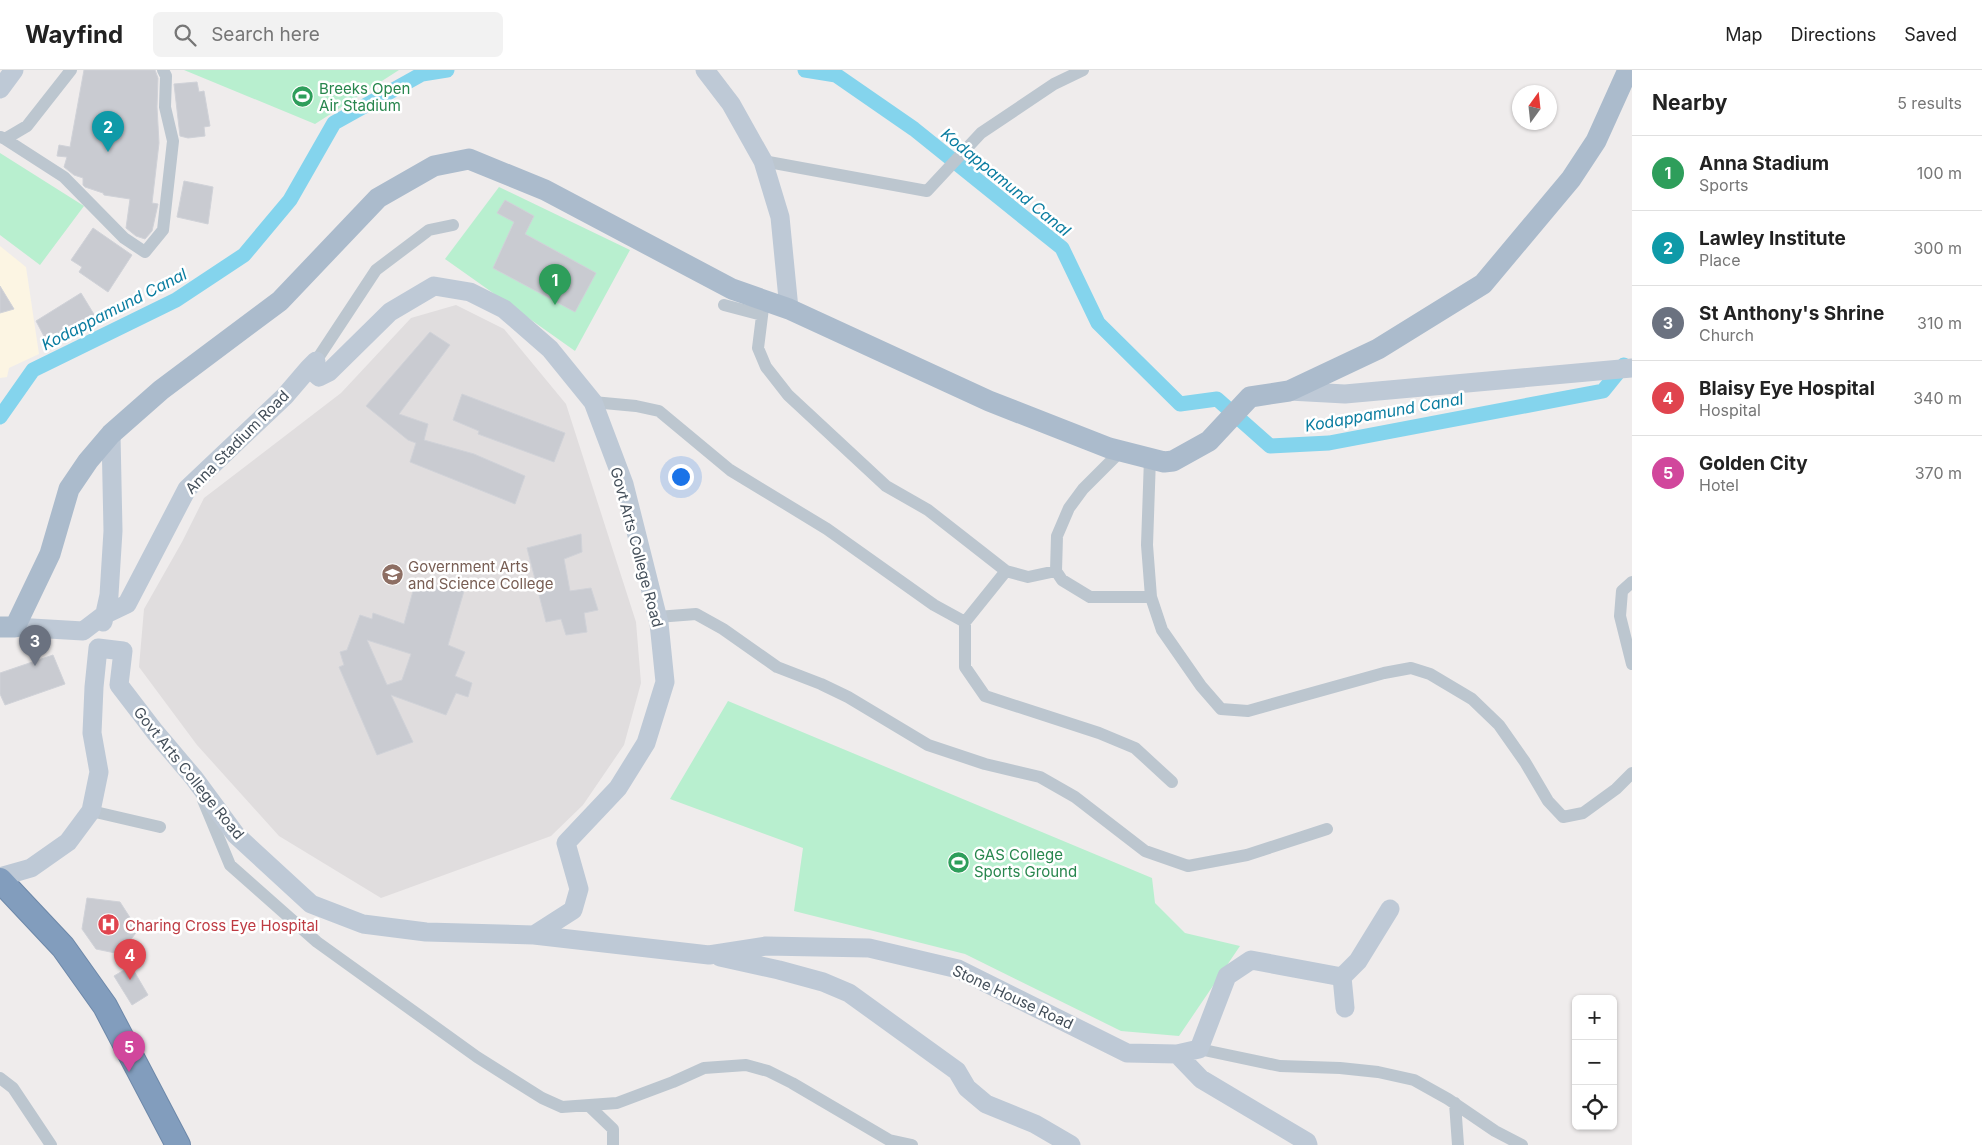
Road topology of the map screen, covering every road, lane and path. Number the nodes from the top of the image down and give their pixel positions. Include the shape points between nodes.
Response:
1 (14, 70) edge
2 (71, 70) edge
3 (163, 70) edge
4 (705, 70) edge
5 (1083, 70) edge
6 (1628, 70) edge
7 (0, 90) edge
8 (3, 138) edge
9 (763, 161) junction
10 (453, 225) dead end
11 (724, 305) dead end
12 (763, 308) junction
13 (789, 310) junction
14 (312, 364) junction
15 (1632, 368) edge
16 (1282, 391) junction
17 (593, 402) junction
18 (111, 434) junction
19 (1120, 451) junction
20 (1150, 458) junction
21 (1006, 571) junction
22 (1056, 571) junction
23 (1632, 582) edge
24 (1150, 597) junction
25 (104, 616) junction
26 (657, 617) junction
27 (966, 622) junction
28 (7, 627) edge
29 (1629, 635) edge
30 (98, 648) junction
31 (1632, 664) edge
32 (1632, 772) edge
33 (194, 778) junction
34 (1172, 782) dead end
35 (91, 811) junction
36 (160, 827) dead end
37 (1326, 829) dead end
38 (0, 879) edge
39 (1390, 909) dead end
40 (534, 935) junction
41 (709, 955) junction
42 (1342, 977) junction
43 (1345, 1008) dead end
44 (1199, 1050) junction
45 (1177, 1054) junction
46 (0, 1078) edge
47 (1455, 1104) junction
48 (589, 1106) junction
49 (1309, 1144) edge
50 (52, 1145) edge
51 (178, 1145) edge
52 (614, 1145) edge
53 (912, 1145) edge
54 (1071, 1145) edge
55 (1458, 1145) edge
56 (1522, 1145) edge

1 - 7 street
2 - 8 street via 27,126
3 - 8 street via 166,76 165,107 173,141 163,230 144,252 124,238 64,176
4 - 9 street via 730,104
5 - 9 street via 1054,84 981,133 927,191
6 - 16 main road via 1596,141 1571,179 1484,284 1378,348
9 - 13 street via 780,217
10 - 14 street via 429,230 376,270
11 - 12 street
12 - 13 main road
12 - 18 main road via 545,190 469,159 434,166 378,198 280,301 161,390
12 - 21 street via 758,348 766,367 788,395 886,486 928,510
13 - 19 main road via 989,401
14 - 17 street, Govt Arts College Road via 319,376 329,372 390,312 434,286 470,292 504,308 550,349
14 - 25 street, Anna Stadium Road via 285,396 187,489 127,604
15 - 16 street via 1345,394
16 - 20 main road via 1250,397 1209,441 1173,461
17 - 26 street, Govt Arts College Road via 624,484
17 - 27 street via 659,411 730,470 827,529 934,604
18 - 25 street via 113,531 109,595
18 - 28 main road via 69,489 50,554
19 - 20 main road
19 - 22 street via 1069,508 1057,536
20 - 24 street via 1147,545
21 - 22 street via 1028,577
21 - 27 street
22 - 24 street via 1062,580 1090,597
23 - 29 street via 1622,590 1620,616
24 - 32 street via 1162,630 1221,709 1248,711 1411,668 1430,674 1472,699 1499,725 1548,801 1563,817 1583,813 1616,789
25 - 28 street, Anna Stadium Road via 83,631
25 - 30 street
26 - 37 street via 696,614 777,667 848,697 928,745 985,764 1040,777 1075,797 1145,852 1188,866 1247,855
26 - 40 street, Govt Arts College Road via 665,682 646,743 618,788 566,843 579,889 573,910
27 - 34 street via 965,667 985,696 1099,733 1134,748
29 - 31 street
30 - 33 street, Govt Arts College Road via 122,652 119,685
30 - 35 street via 92,733 99,772
33 - 40 street, Govt Arts College Road via 236,835 311,904 363,924 426,932
33 - 48 street via 230,865 317,942 477,1057 542,1098 562,1107
35 - 36 street
35 - 38 street via 68,842 30,868
38 - 51 highway via 63,947 105,1006
39 - 42 street via 1358,961
40 - 41 street, Stone House Road
41 - 45 street, Stone House Road via 766,946 869,948 958,968 1127,1053
41 - 54 street via 779,970 849,993 957,1071 967,1088 986,1104 1035,1124
42 - 43 street
42 - 44 street via 1251,960 1227,976
44 - 45 street, Stone House Road
44 - 47 street via 1280,1066 1378,1072 1414,1080
45 - 49 street via 1201,1079
46 - 50 street via 13,1088
47 - 55 street
47 - 56 street
48 - 52 street via 613,1129
48 - 53 street via 617,1103 704,1068 746,1065 768,1070 889,1140

